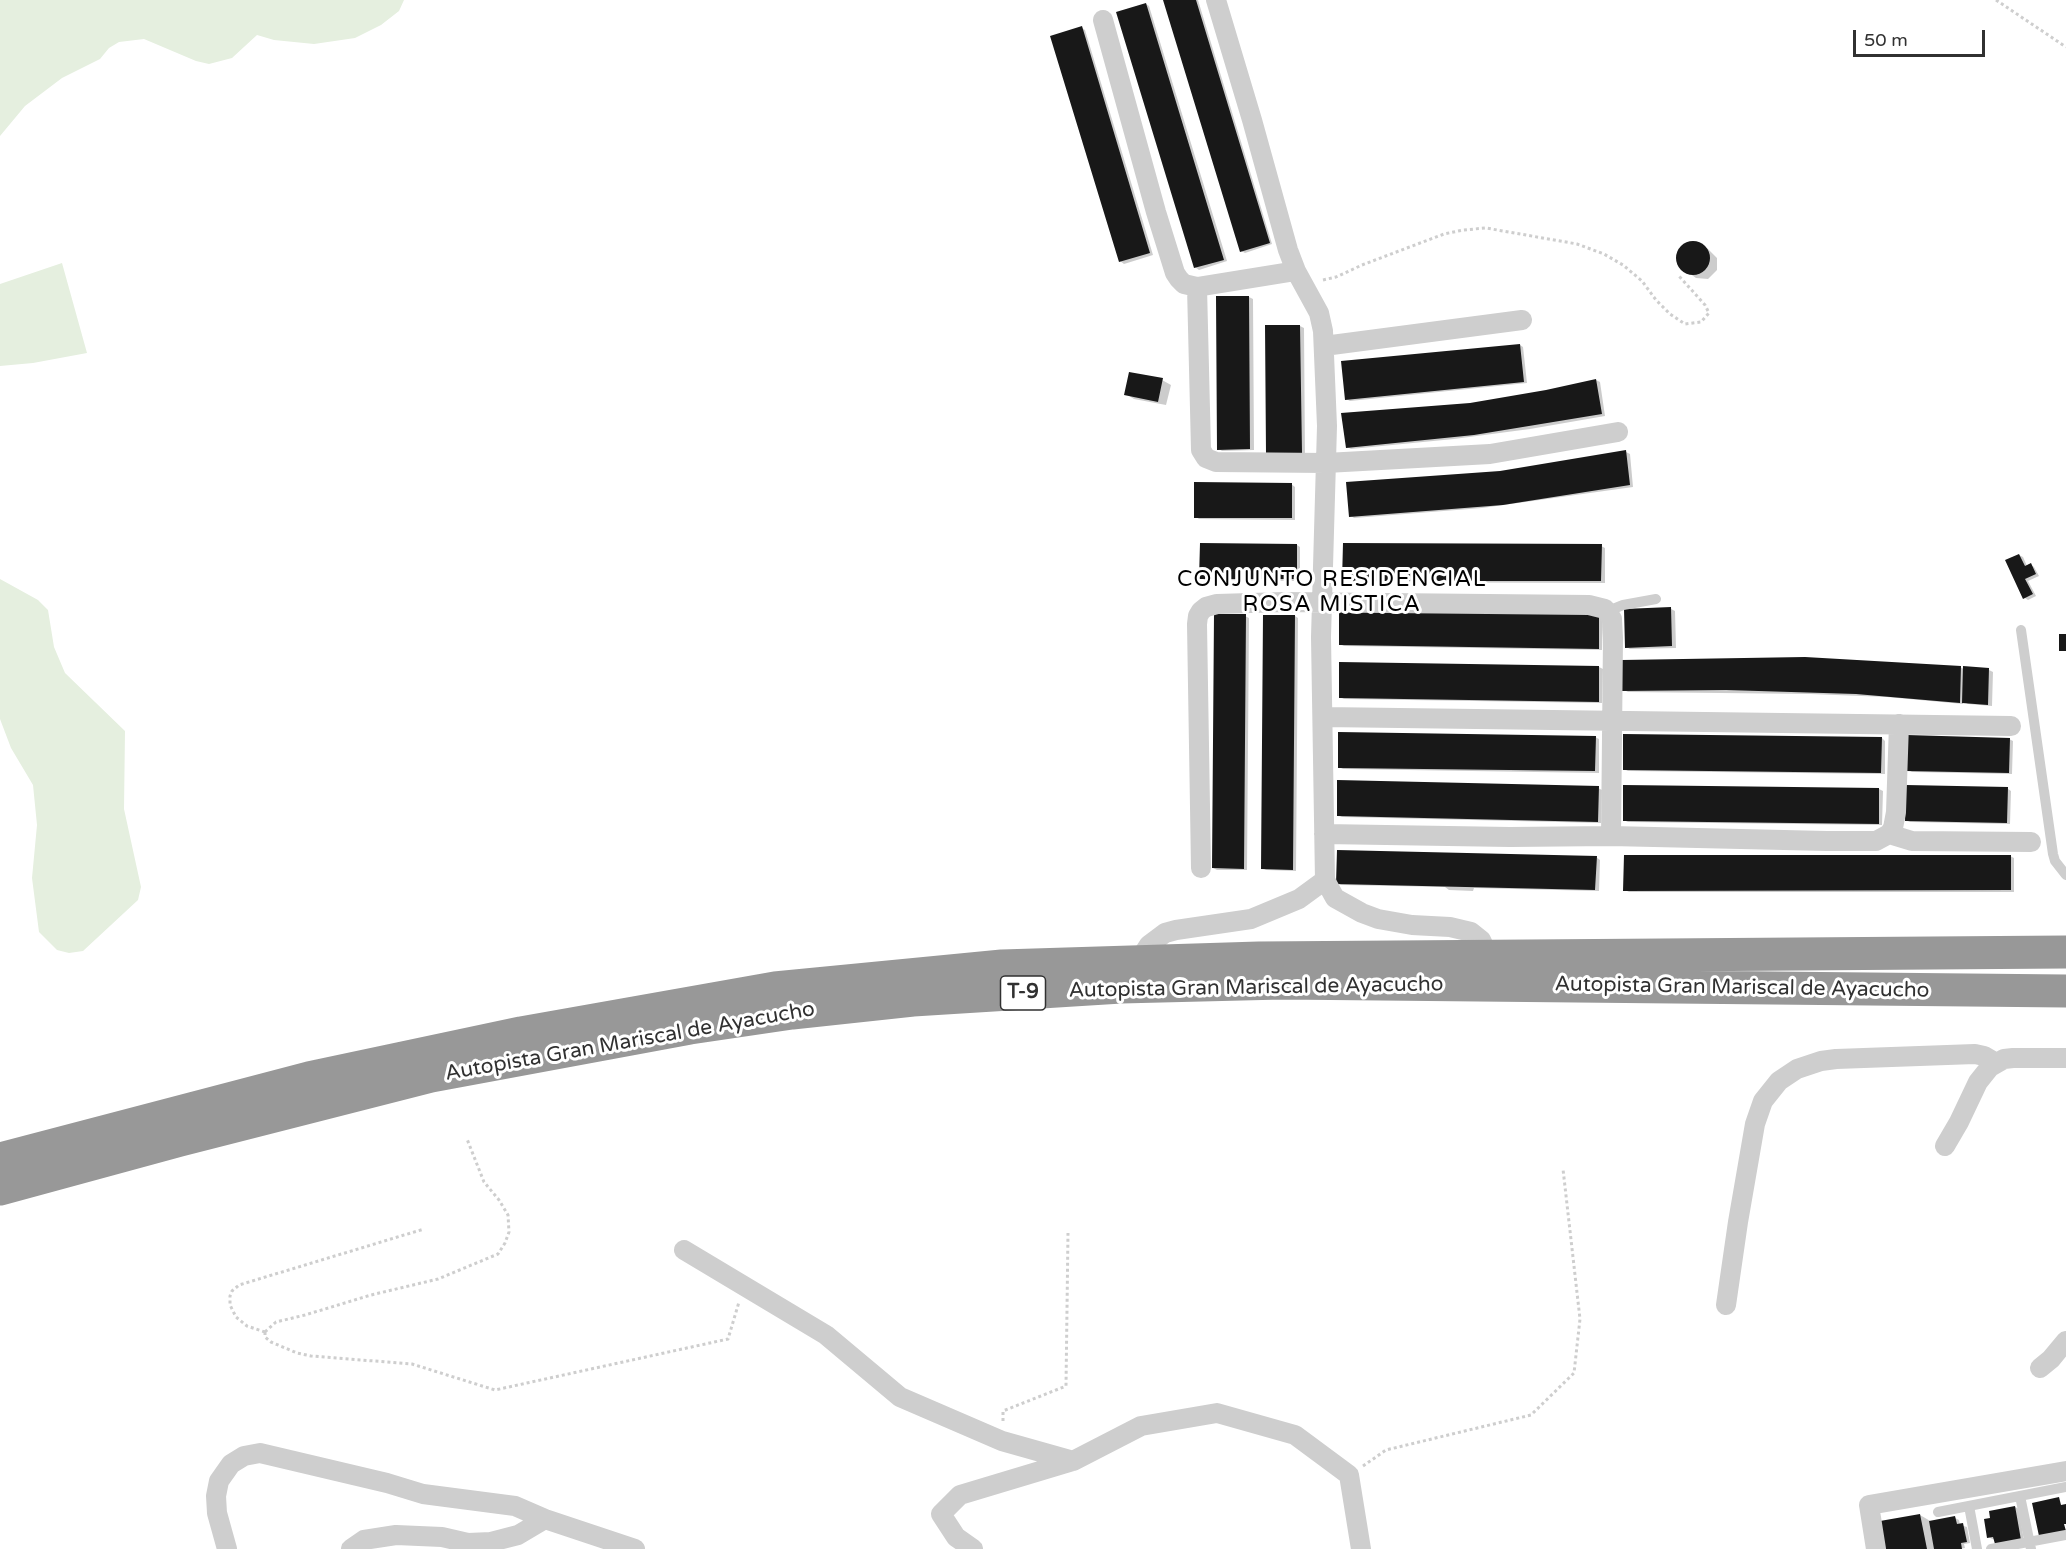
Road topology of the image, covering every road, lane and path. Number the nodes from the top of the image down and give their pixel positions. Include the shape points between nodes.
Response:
1 (1216, 0) edge
2 (1996, 0) edge
3 (1103, 20) dead end
4 (2066, 47) edge
5 (1296, 271) junction
6 (1679, 276) dead end
7 (1197, 287) junction
8 (1305, 289) junction
9 (1522, 320) dead end
10 (1324, 346) junction
11 (1618, 432) dead end
12 (1326, 463) junction
13 (1656, 599) dead end
14 (1322, 604) junction
15 (1608, 611) junction
16 (2021, 630) dead end
17 (1323, 717) junction
18 (1612, 719) junction
19 (1899, 724) junction
20 (2011, 726) dead end
21 (1324, 834) junction
22 (1889, 834) junction
23 (1611, 836) junction
24 (2031, 842) dead end
25 (1201, 868) dead end
26 (2066, 875) edge
27 (1325, 880) junction
28 (2066, 952) edge
29 (1489, 957) junction
30 (1138, 962) junction
31 (2066, 991) edge
32 (2066, 1058) edge
33 (1996, 1063) junction
34 (113, 1129) junction
35 (467, 1139) dead end
36 (1945, 1146) dead end
37 (0, 1150) edge
38 (0, 1159) edge
39 (1563, 1169) dead end
40 (0, 1189) edge
41 (424, 1229) dead end
42 (1068, 1233) dead end
43 (684, 1250) dead end
44 (744, 1286) junction
45 (1726, 1305) dead end
46 (265, 1332) junction
47 (2066, 1341) edge
48 (2040, 1368) dead end
49 (1002, 1441) junction
50 (1073, 1461) junction
51 (2066, 1471) edge
52 (1349, 1475) junction
53 (2066, 1487) edge
54 (2020, 1496) junction
55 (1970, 1506) junction
56 (1938, 1512) dead end
57 (545, 1519) junction
58 (2066, 1534) edge
59 (2030, 1545) edge
60 (227, 1549) edge
61 (351, 1549) edge
62 (635, 1549) edge
63 (973, 1549) edge
64 (1361, 1549) edge
65 (1876, 1549) edge
66 (1977, 1549) edge
67 (1991, 1549) edge

1 - 5 street
2 - 4 path
3 - 7 street via 1175,273 1184,284
5 - 7 street
5 - 8 street
6 - 8 path via 1709,313 1701,322 1686,324 1670,314 1642,281 1604,254 1577,244 1486,228 1444,234
7 - 12 street via 1202,453 1216,462
8 - 10 street via 1319,314
9 - 10 street
10 - 12 street
11 - 12 street via 1490,454
12 - 14 street
13 - 15 lane
14 - 15 street via 1589,605
14 - 17 street
14 - 25 street via 1217,604 1206,607 1198,616
15 - 18 street via 1613,628
16 - 26 lane via 2053,854
17 - 18 street
17 - 21 street
18 - 19 street
18 - 23 street
19 - 20 street
19 - 22 street via 1896,812
21 - 23 street
21 - 27 street
22 - 23 street via 1870,841
22 - 24 street via 1912,841
27 - 29 street via 1335,898 1378,919 1471,932 1481,940
27 - 30 street via 1299,899 1251,919 1165,933 1149,945
28 - 29 highway, Autopista Gran Mariscal de Ayacucho / T-9
29 - 30 highway, Autopista Gran Mariscal de Ayacucho / T-9
30 - 34 highway, Autopista Gran Mariscal de Ayacucho / T-9 via 1002,966 775,988 521,1033 320,1076
31 - 40 highway, Autopista Gran Mariscal de Ayacucho / T-9 via 1282,984 1121,987 913,999 690,1028 431,1076
32 - 33 street via 2013,1058
33 - 36 street via 1978,1082
33 - 45 street via 1975,1054 1836,1059 1797,1069 1779,1081 1763,1101 1755,1124
34 - 37 lane
34 - 38 highway, Autopista Gran Mariscal de Ayacucho / T-9
35 - 46 path via 484,1182 508,1215 509,1232 498,1254 438,1279 276,1322
39 - 52 path via 1580,1319 1574,1373 1531,1415 1386,1450
41 - 46 path via 239,1285 230,1296 236,1317
42 - 49 path via 1066,1386 1003,1411
43 - 44 street
44 - 46 path via 728,1339 495,1390 412,1364 311,1356 271,1342
44 - 49 street via 826,1335 900,1397
47 - 48 street
49 - 50 street
50 - 52 street via 1141,1426 1217,1413 1295,1435
50 - 63 street via 960,1495 941,1514 956,1536
51 - 65 street via 1869,1505
52 - 64 street
53 - 54 lane
54 - 55 lane
54 - 59 lane
55 - 56 lane
55 - 66 lane
57 - 60 street via 515,1506 423,1494 260,1453 231,1464 219,1481 217,1513
57 - 61 street via 518,1535 491,1542 396,1535 364,1540
57 - 62 street
58 - 59 lane
59 - 67 lane

